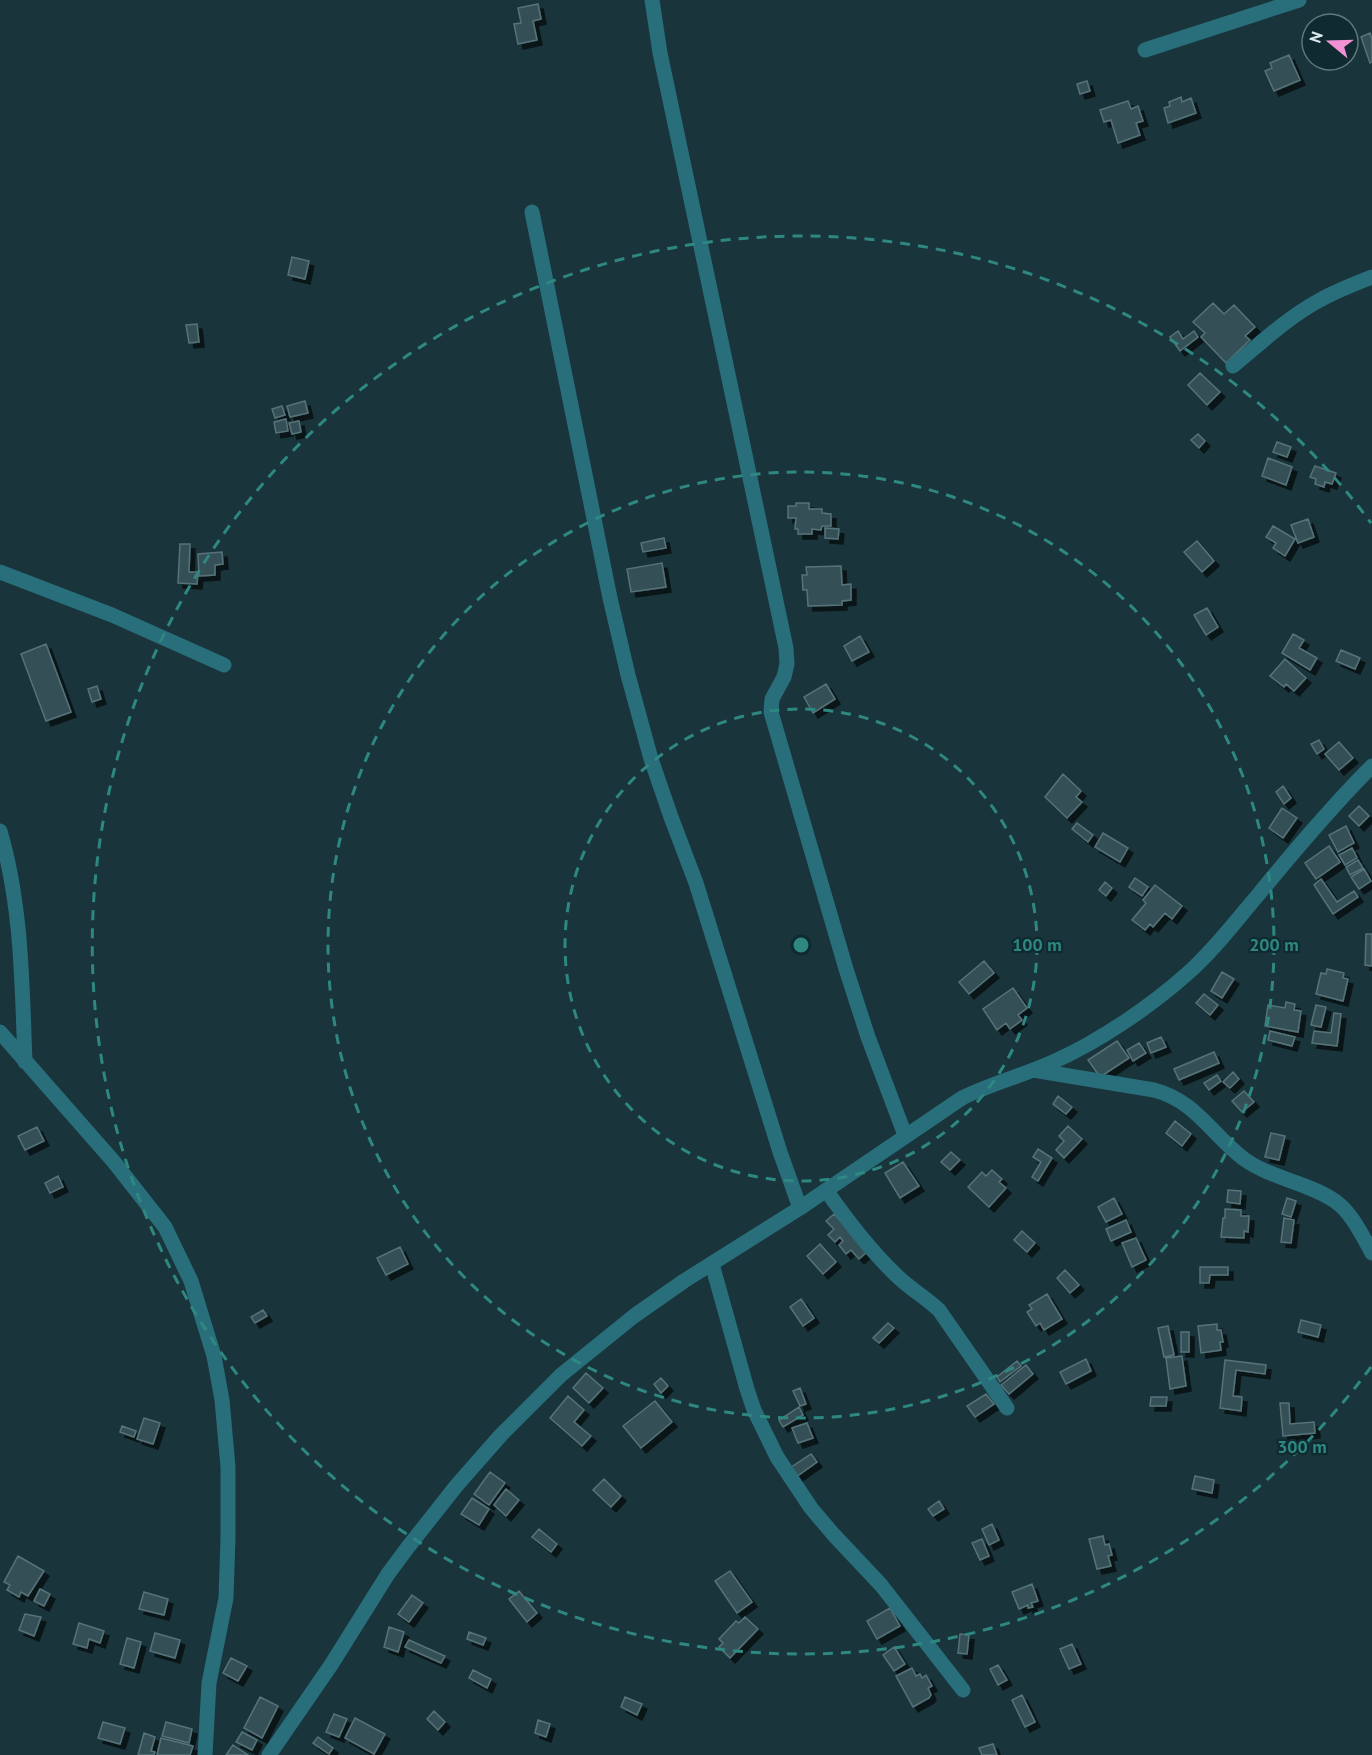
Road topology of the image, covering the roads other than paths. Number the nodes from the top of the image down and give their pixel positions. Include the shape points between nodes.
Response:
1 (652, 0) edge
2 (1299, 0) edge
3 (1145, 50) dead end
4 (531, 212) dead end
5 (1372, 278) edge
6 (1233, 366) dead end
7 (0, 572) edge
8 (224, 666) dead end
9 (1372, 766) edge
10 (0, 831) edge
11 (0, 1032) edge
12 (25, 1062) junction
13 (1034, 1070) junction
14 (905, 1135) junction
15 (826, 1190) junction
16 (800, 1208) junction
17 (1372, 1253) edge
18 (712, 1264) junction
19 (1006, 1408) dead end
20 (963, 1690) dead end
21 (205, 1755) edge
22 (269, 1755) edge

1 - 14 street via 786,648 784,677 772,699 771,712 846,969
2 - 3 street
4 - 16 street via 628,675 651,759 696,883
5 - 6 street via 1318,301
7 - 8 street via 112,615
9 - 13 street via 1187,974 1115,1027
10 - 12 street via 15,900
11 - 12 street
12 - 21 street via 114,1162 165,1227 191,1281 214,1356 228,1467 228,1538 226,1598 209,1683
13 - 14 street via 962,1098
13 - 17 street via 1170,1094 1187,1104 1257,1168 1336,1202 1351,1217
14 - 15 street
15 - 16 street
15 - 19 street via 881,1260 939,1310
16 - 18 street
18 - 20 street via 754,1410 777,1457 811,1508 881,1585
18 - 22 street via 597,1344 501,1435 401,1556

